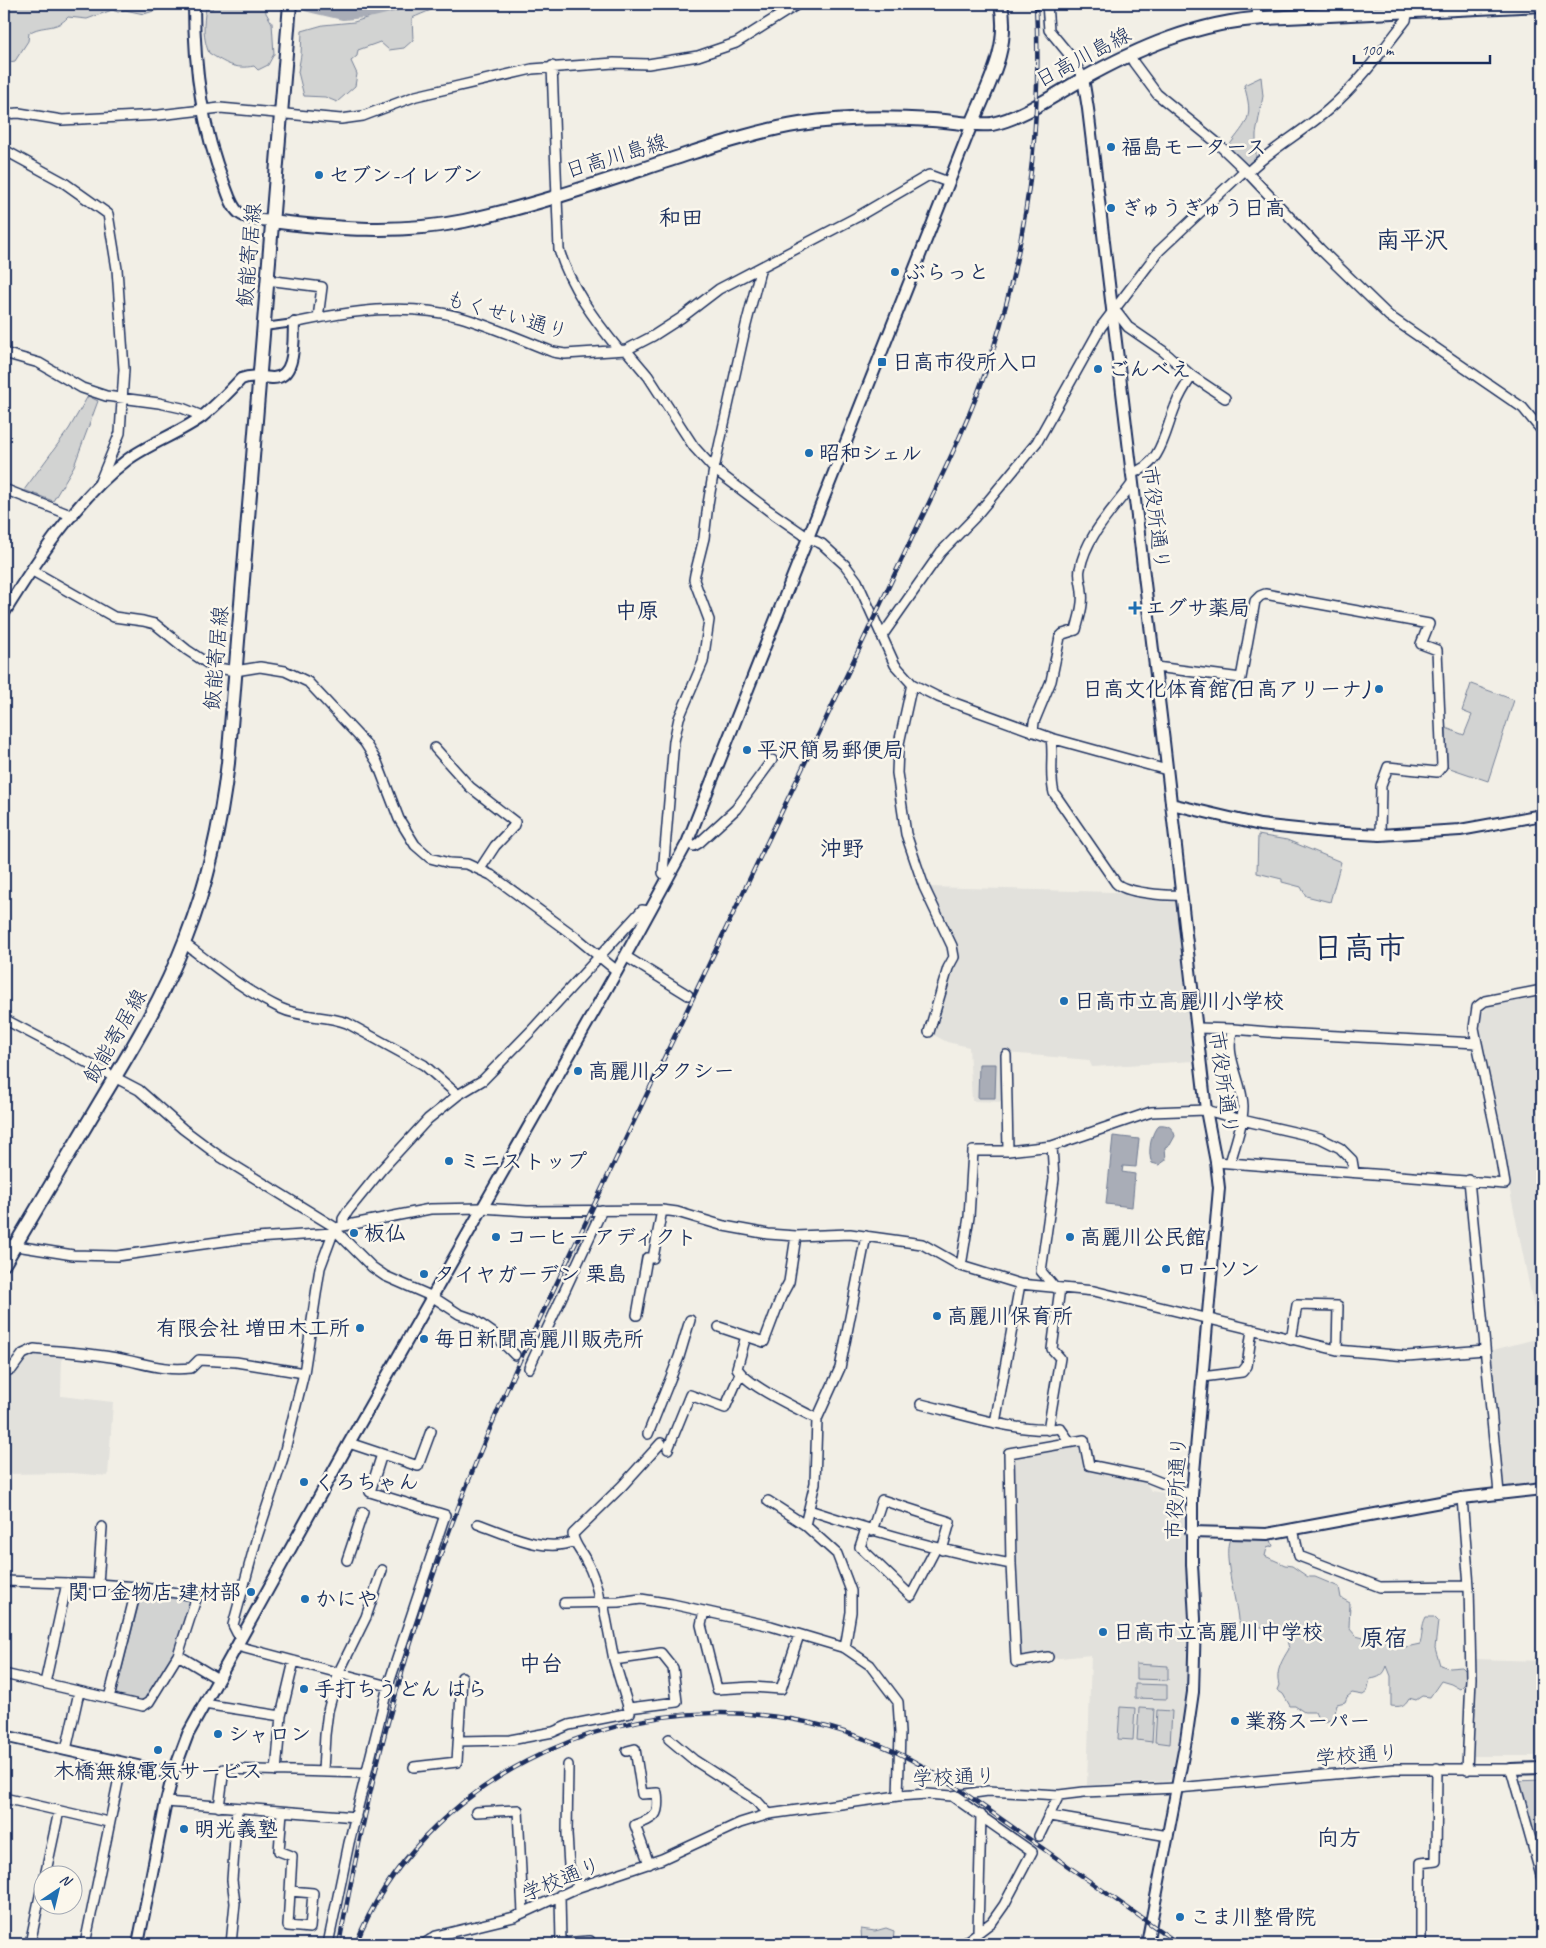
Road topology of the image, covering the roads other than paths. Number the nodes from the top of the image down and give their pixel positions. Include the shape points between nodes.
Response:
1 (290, 4) edge
2 (798, 4) edge
3 (1001, 4) edge
4 (1047, 4) edge
5 (1258, 4) edge
6 (1542, 5) edge
7 (194, 6) edge
8 (1405, 7) edge
9 (1257, 18) junction
10 (1129, 54) junction
11 (552, 66) junction
12 (1083, 78) junction
13 (202, 109) junction
14 (281, 113) junction
15 (4, 114) edge
16 (972, 124) junction
17 (4, 151) edge
18 (1246, 171) junction
19 (948, 182) junction
20 (556, 195) junction
21 (272, 221) junction
22 (762, 267) junction
23 (268, 280) junction
24 (1113, 313) junction
25 (318, 318) junction
26 (294, 323) junction
27 (264, 327) junction
28 (622, 350) junction
29 (4, 353) edge
30 (259, 376) junction
31 (1192, 376) junction
32 (1225, 398) dead end
33 (122, 399) junction
34 (202, 416) junction
35 (1542, 431) edge
36 (714, 469) junction
37 (1131, 473) junction
38 (1132, 484) junction
39 (98, 487) junction
40 (4, 489) edge
41 (73, 516) junction
42 (807, 537) junction
43 (31, 570) junction
44 (4, 614) edge
45 (882, 636) junction
46 (1156, 667) junction
47 (235, 671) junction
48 (912, 684) junction
49 (1034, 732) junction
50 (1050, 738) junction
51 (435, 748) dead end
52 (772, 760) dead end
53 (1167, 770) junction
54 (1171, 804) junction
55 (1542, 815) edge
56 (1380, 835) junction
57 (687, 843) junction
58 (480, 869) junction
59 (668, 878) junction
60 (1182, 895) junction
61 (650, 911) junction
62 (184, 943) junction
63 (625, 956) junction
64 (600, 957) junction
65 (617, 971) junction
66 (1542, 990) edge
67 (688, 995) dead end
68 (4, 1019) edge
69 (1197, 1028) junction
70 (1233, 1029) junction
71 (930, 1032) dead end
72 (1476, 1043) junction
73 (1006, 1055) dead end
74 (115, 1077) junction
75 (458, 1095) junction
76 (1206, 1110) junction
77 (1242, 1120) junction
78 (1052, 1146) junction
79 (1008, 1151) junction
80 (1216, 1162) junction
81 (1230, 1163) junction
82 (1354, 1172) junction
83 (1469, 1180) junction
84 (482, 1208) junction
85 (602, 1210) junction
86 (662, 1210) junction
87 (337, 1229) junction
88 (796, 1236) junction
89 (866, 1236) junction
90 (9, 1245) edge
91 (4, 1264) edge
92 (962, 1266) junction
93 (1020, 1284) junction
94 (1058, 1288) junction
95 (432, 1297) junction
96 (637, 1315) dead end
97 (1207, 1318) junction
98 (690, 1320) dead end
99 (719, 1326) dead end
100 (1252, 1329) junction
101 (746, 1336) junction
102 (1291, 1340) junction
103 (1337, 1350) junction
104 (1485, 1350) junction
105 (515, 1355) dead end
106 (528, 1368) dead end
107 (4, 1372) edge
108 (304, 1373) junction
109 (740, 1374) junction
110 (1202, 1377) junction
111 (921, 1404) dead end
112 (817, 1419) junction
113 (995, 1423) junction
114 (1048, 1430) junction
115 (431, 1431) dead end
116 (648, 1434) dead end
117 (1070, 1442) junction
118 (350, 1443) junction
119 (382, 1454) junction
120 (1542, 1489) edge
121 (1499, 1493) junction
122 (1192, 1495) junction
123 (1462, 1498) junction
124 (768, 1501) dead end
125 (809, 1510) junction
126 (363, 1512) dead end
127 (478, 1524) dead end
128 (805, 1525) junction
129 (102, 1528) dead end
130 (1293, 1529) junction
131 (869, 1530) junction
132 (1191, 1532) junction
133 (574, 1541) junction
134 (939, 1549) junction
135 (347, 1560) dead end
136 (1011, 1564) junction
137 (382, 1570) dead end
138 (4, 1582) edge
139 (67, 1583) junction
140 (98, 1584) junction
141 (1469, 1586) junction
142 (137, 1587) junction
143 (601, 1602) junction
144 (564, 1603) dead end
145 (704, 1611) junction
146 (799, 1635) junction
147 (239, 1641) junction
148 (845, 1648) junction
149 (178, 1655) junction
150 (1048, 1657) dead end
151 (614, 1660) junction
152 (294, 1661) junction
153 (4, 1674) edge
154 (338, 1674) junction
155 (462, 1678) dead end
156 (218, 1679) junction
157 (45, 1683) junction
158 (388, 1686) junction
159 (79, 1692) junction
160 (109, 1698) junction
161 (204, 1704) junction
162 (630, 1708) junction
163 (281, 1716) junction
164 (4, 1736) edge
165 (669, 1739) dead end
166 (458, 1741) junction
167 (66, 1750) junction
168 (627, 1751) dead end
169 (122, 1763) junction
170 (568, 1765) dead end
171 (414, 1768) dead end
172 (1436, 1768) junction
173 (1542, 1768) edge
174 (1511, 1769) junction
175 (1467, 1770) junction
176 (276, 1771) junction
177 (323, 1771) junction
178 (365, 1773) junction
179 (173, 1774) junction
180 (1177, 1788) junction
181 (1060, 1795) junction
182 (898, 1796) junction
183 (952, 1796) junction
184 (4, 1798) edge
185 (166, 1802) junction
186 (219, 1807) junction
187 (238, 1809) junction
188 (59, 1811) junction
189 (282, 1812) junction
190 (476, 1812) dead end
191 (768, 1814) junction
192 (981, 1815) junction
193 (1050, 1816) junction
194 (356, 1818) junction
195 (108, 1822) junction
196 (1039, 1836) dead end
197 (1168, 1836) junction
198 (648, 1864) junction
199 (47, 1866) edge
200 (1542, 1879) edge
201 (579, 1887) junction
202 (290, 1891) junction
203 (560, 1895) junction
204 (523, 1913) junction
205 (36, 1916) edge
206 (978, 1931) junction
207 (30, 1944) edge
208 (85, 1944) edge
209 (138, 1944) edge
210 (232, 1944) edge
211 (328, 1944) edge
212 (424, 1944) edge
213 (591, 1944) edge
214 (962, 1944) edge
215 (1147, 1944) edge
216 (1421, 1944) edge
217 (1490, 1944) edge
218 (1509, 1944) edge

1 - 14 main road, 飯能寄居線
2 - 11 street via 736,43 698,56 648,64
3 - 16 main road via 1003,42
4 - 12 street via 1049,30 1072,58
5 - 9 street
6 - 8 main road, 日高川島線
7 - 13 street
8 - 9 main road, 日高川島線
8 - 18 street via 1406,20 1355,85 1308,126
9 - 10 main road, 日高川島線 via 1170,37
10 - 12 main road, 日高川島線
10 - 18 street via 1158,94
11 - 14 street via 416,96 362,116 341,118
11 - 20 street
12 - 16 main road, 日高川島線 via 1009,120
12 - 24 street, 市役所通り
13 - 14 street
13 - 15 street via 159,115 62,120 19,113
13 - 21 street via 212,152 234,206 246,217
14 - 21 main road, 飯能寄居線
16 - 19 street
16 - 20 main road, 日高川島線 via 839,119 800,124 733,140
17 - 33 street via 63,182 108,214 118,269 124,369
18 - 24 street via 1159,251
18 - 35 street via 1388,316 1523,408
19 - 22 street, もくせい通り via 929,175
19 - 42 street
20 - 21 main road, 日高川島線 via 462,221 405,228 348,229
20 - 28 street via 559,250 566,273 601,328
21 - 23 main road, 飯能寄居線
22 - 28 street, もくせい通り via 719,289 653,336
22 - 36 street
23 - 25 street via 322,287
23 - 27 main road, 飯能寄居線
24 - 31 street
24 - 37 street, 市役所通り
24 - 45 street via 1101,327 1037,442 975,517 941,552
25 - 26 street, もくせい通り
25 - 28 street, もくせい通り via 390,309 441,313 553,352
26 - 27 street
26 - 30 street via 289,368 280,377
27 - 30 main road, 飯能寄居線
28 - 36 street via 648,376 694,446
29 - 33 street via 39,363 82,388
30 - 34 street via 241,379
30 - 47 main road, 飯能寄居線
31 - 32 street
31 - 37 street via 1177,401 1162,445 1143,469
33 - 34 street via 159,403
33 - 39 street via 120,433
34 - 39 street via 128,460
36 - 42 street
36 - 59 street via 694,580 709,620 703,662 679,718 674,741 663,873
37 - 38 street, 市役所通り
38 - 46 street, 市役所通り
38 - 49 street via 1086,549 1079,572 1083,594 1080,618 1076,630 1060,637 1051,681 1034,722
39 - 41 street
40 - 41 street
41 - 43 street
42 - 45 street via 822,544 846,565 857,581
42 - 57 street
43 - 44 street
43 - 47 street via 114,617 154,624 213,667
45 - 48 street via 895,665
46 - 53 street, 市役所通り
46 - 56 street via 1241,678 1255,601 1265,594 1429,624 1421,644 1437,650 1442,766 1437,772 1388,767 1381,786
47 - 58 street via 260,667 285,671 308,682 365,742 377,762 399,819 415,845 430,858
47 - 62 main road, 飯能寄居線 via 228,762 219,821 203,889
48 - 49 street via 938,697
48 - 71 street via 898,748 897,774 906,834 954,957
49 - 50 street
50 - 53 street
50 - 60 street via 1054,793 1116,883 1122,888
51 - 58 street via 470,787 515,822
52 - 57 street via 736,809 699,843 694,846
53 - 54 street, 市役所通り
54 - 56 street via 1260,825
54 - 60 street, 市役所通り
55 - 56 street via 1460,830
57 - 59 street
58 - 64 street
59 - 61 street
60 - 69 street, 市役所通り
61 - 63 street
61 - 64 street via 642,910
62 - 74 main road, 飯能寄居線 via 158,1002
62 - 75 street via 226,975 281,1008 347,1023 424,1065
63 - 65 street
63 - 67 street
64 - 65 street
64 - 75 street via 483,1080
65 - 84 street
66 - 72 street via 1485,1001 1477,1007
68 - 74 street
69 - 70 street
69 - 76 street, 市役所通り
70 - 72 street
70 - 77 street via 1229,1047 1243,1103
72 - 83 street via 1505,1184
73 - 79 street
74 - 87 street via 145,1095 219,1156
74 - 90 main road, 飯能寄居線
75 - 87 street via 428,1119 382,1169
76 - 77 street
76 - 78 street via 1151,1112
76 - 80 street, 市役所通り
77 - 81 street
77 - 82 street via 1320,1138 1340,1148 1352,1160
78 - 79 street
78 - 94 street via 1053,1188 1041,1271
79 - 92 street via 973,1151
80 - 81 street
80 - 97 street, 市役所通り via 1218,1200
81 - 82 street
82 - 83 street
83 - 104 street
84 - 85 street
84 - 87 street via 430,1209
84 - 95 street
85 - 86 street
85 - 106 street
86 - 88 street via 724,1226
86 - 96 street via 653,1258 647,1258
87 - 90 street via 117,1256 73,1255
87 - 95 street via 372,1268
87 - 108 street via 320,1268
88 - 89 street
88 - 101 street via 789,1282 764,1342
89 - 92 street via 922,1244
89 - 112 street via 840,1368
90 - 91 main road, 飯能寄居線
92 - 93 street
93 - 94 street
93 - 113 street
94 - 97 street via 1094,1291
94 - 114 street via 1052,1349 1060,1358
95 - 105 street via 473,1319
95 - 118 street
97 - 100 street
97 - 110 street, 市役所通り
98 - 116 street
99 - 101 street
100 - 102 street
100 - 110 street via 1247,1366 1242,1372
101 - 109 street via 737,1368
102 - 103 street
102 - 103 street via 1297,1305 1338,1306
103 - 104 street via 1407,1356
104 - 121 street
107 - 108 street via 12,1369 23,1354 34,1349 126,1359 152,1367 181,1370 191,1368 198,1360 236,1362
108 - 147 street via 283,1458 233,1625
109 - 112 street
109 - 133 street via 724,1408 690,1395 665,1446 575,1530
110 - 122 street, 市役所通り
111 - 113 street
112 - 125 street via 815,1482
113 - 114 street
114 - 117 street via 1060,1428
115 - 119 street via 418,1466
117 - 122 street via 1084,1440 1089,1465 1147,1477
117 - 136 street via 1009,1453
118 - 119 street
118 - 147 street
119 - 158 street via 370,1492 445,1515
120 - 121 street
121 - 123 street
122 - 132 street, 市役所通り
123 - 130 street
123 - 141 street
124 - 128 street
125 - 128 street
125 - 131 street
126 - 135 street
127 - 133 street via 533,1543 564,1546
128 - 148 street via 837,1554 851,1590
129 - 140 street
130 - 132 street via 1267,1534
130 - 141 street via 1299,1556 1380,1587
131 - 134 street
131 - 134 street via 882,1500 950,1522
131 - 134 street via 860,1547 911,1596
132 - 180 street, 市役所通り via 1195,1619 1193,1684
133 - 143 street via 586,1561
134 - 136 street
136 - 150 street via 1016,1662
137 - 154 street via 366,1617
138 - 139 street
139 - 140 street
139 - 157 street
140 - 142 street
141 - 175 street via 1471,1678
142 - 149 street via 197,1596
142 - 160 street
143 - 144 street
143 - 145 street via 641,1599
143 - 151 street
145 - 146 street
145 - 146 street via 701,1625 716,1689 781,1689
146 - 148 street
147 - 152 street
147 - 156 street
148 - 182 street via 870,1665 898,1702
149 - 156 street
149 - 160 street via 146,1705
151 - 162 street
151 - 162 street via 661,1653 673,1668 677,1702
152 - 154 street
152 - 163 street
153 - 157 street
154 - 158 street
154 - 177 street via 328,1711
155 - 166 street
156 - 161 street
157 - 159 street
158 - 178 street
159 - 160 street
159 - 167 street
161 - 163 street
161 - 179 street
162 - 166 street via 630,1713 569,1725 553,1732 498,1741
163 - 176 street
164 - 167 street
165 - 191 street via 694,1760 756,1800
166 - 171 street via 456,1762
167 - 169 street
168 - 198 street via 635,1749 642,1794 657,1793 659,1808 653,1819 635,1825
169 - 179 street
169 - 195 street
170 - 201 street via 569,1866
172 - 175 street, 学校通り
172 - 180 street, 学校通り
172 - 216 street via 1436,1861 1421,1863
173 - 174 street
174 - 175 street, 学校通り
174 - 200 street
176 - 177 street
176 - 186 street via 224,1769
177 - 178 street
178 - 194 street
179 - 185 street
180 - 181 street, 学校通り
180 - 197 street, 市役所通り
181 - 183 street, 学校通り via 988,1791
181 - 193 street
182 - 183 street, 学校通り
182 - 191 street, 学校通り
183 - 192 street
184 - 188 street
185 - 186 street
185 - 209 street
186 - 187 street
187 - 189 street
187 - 210 street via 232,1880 235,1903
188 - 195 street
188 - 199 street
189 - 194 street
189 - 202 street via 279,1852 292,1856
190 - 204 street via 518,1810
191 - 198 street, 学校通り
192 - 206 street
192 - 206 street via 1032,1852 1004,1905 992,1922
193 - 196 street
193 - 197 street
194 - 211 street
195 - 208 street
197 - 215 street, 市役所通り
198 - 201 street, 学校通り
201 - 203 street, 学校通り
202 - 202 street via 288,1926 310,1928 313,1894
203 - 204 street, 学校通り
203 - 213 street via 561,1943 590,1941
204 - 212 street, 学校通り via 436,1936
205 - 207 street
206 - 214 street
217 - 218 street

